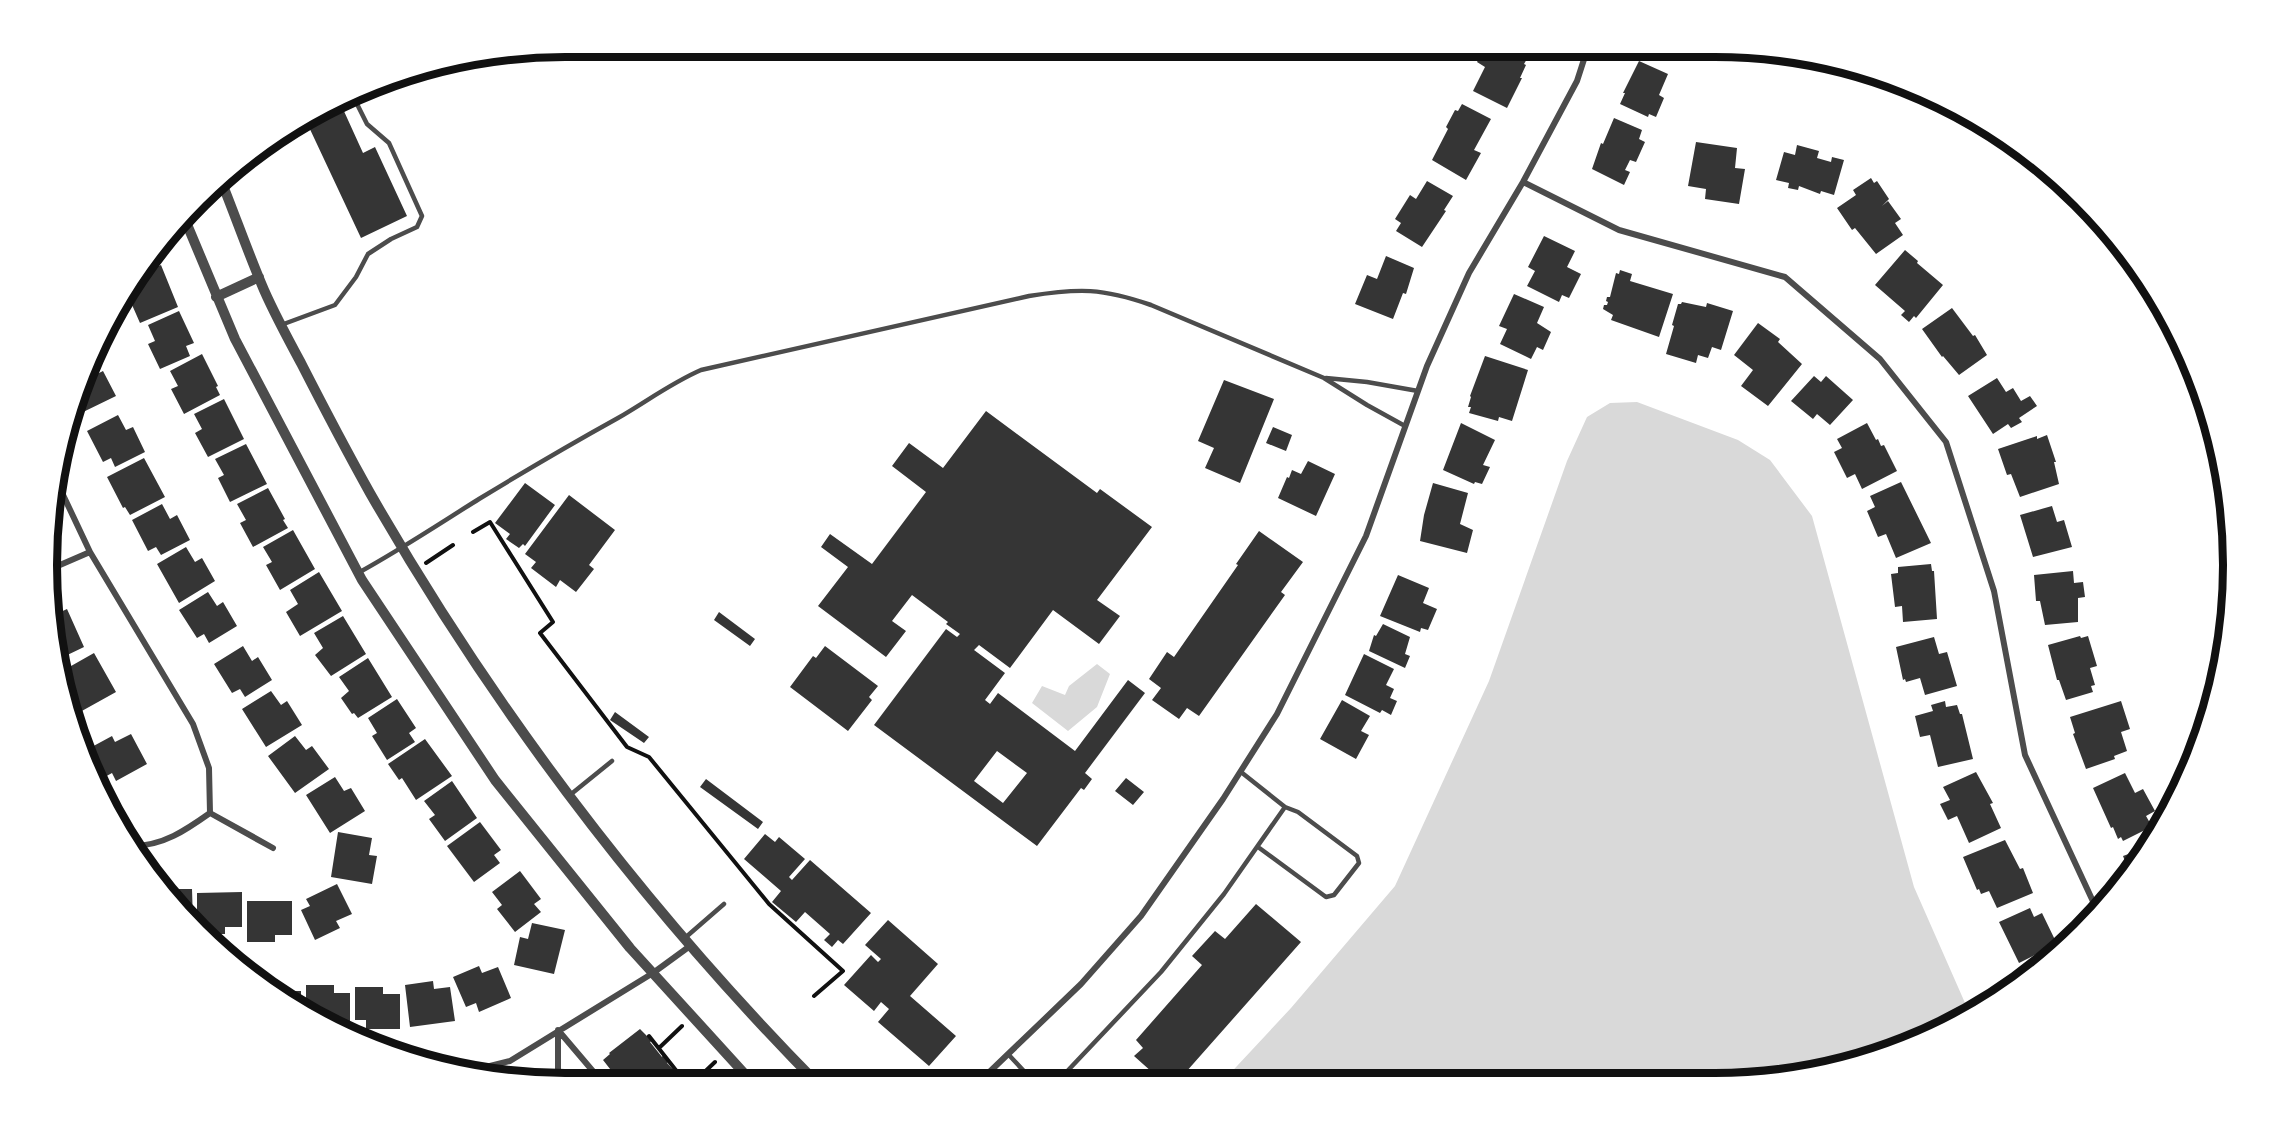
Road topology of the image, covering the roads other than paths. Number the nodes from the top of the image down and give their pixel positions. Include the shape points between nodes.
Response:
1 (1584, 57) edge
2 (356, 102) edge
3 (1523, 182) junction
4 (224, 189) edge
5 (187, 225) edge
6 (258, 277) junction
7 (216, 297) junction
8 (281, 325) junction
9 (1324, 378) junction
10 (1418, 391) junction
11 (1406, 426) junction
12 (62, 493) edge
13 (402, 549) junction
14 (90, 552) junction
15 (57, 566) edge
16 (358, 573) junction
17 (612, 761) dead end
18 (1241, 772) junction
19 (569, 795) junction
20 (1285, 807) junction
21 (210, 813) junction
22 (142, 846) edge
23 (1258, 847) junction
24 (273, 848) dead end
25 (724, 903) dead end
26 (2094, 903) edge
27 (688, 942) junction
28 (653, 973) junction
29 (558, 1030) junction
30 (1008, 1054) junction
31 (487, 1067) edge
32 (558, 1073) edge
33 (595, 1073) edge
34 (744, 1073) edge
35 (808, 1073) edge
36 (988, 1073) edge
37 (1026, 1073) edge
38 (1066, 1073) edge

1 - 3 street via 1577,81
2 - 8 lane via 367,124 389,143 422,216 417,227 368,254 335,305
3 - 10 street via 1469,273
3 - 26 street via 1618,230 1785,277 1880,359 1946,442 1994,591 2025,755
4 - 6 street
5 - 7 street
6 - 7 street
6 - 8 street
7 - 16 street
8 - 13 street
9 - 10 lane
9 - 11 lane
9 - 13 lane via 1123,295 1068,290 1029,296 701,370 569,445
10 - 11 street
11 - 18 street via 1366,536 1293,685
12 - 14 street
13 - 16 lane
13 - 19 street via 503,704
14 - 15 street
14 - 21 street via 192,724 209,768
16 - 28 street via 495,780
17 - 19 lane
18 - 20 lane
18 - 30 street via 1141,916 1080,984
19 - 27 street
20 - 23 lane
20 - 23 lane via 1298,812 1359,859 1359,863 1334,895 1326,897
21 - 22 street via 180,834
21 - 24 street
23 - 38 lane via 1161,972
25 - 27 lane
27 - 28 street
27 - 35 street
28 - 29 street
28 - 34 street
29 - 31 street via 510,1061
29 - 32 street
29 - 33 street
30 - 36 street
30 - 37 lane

